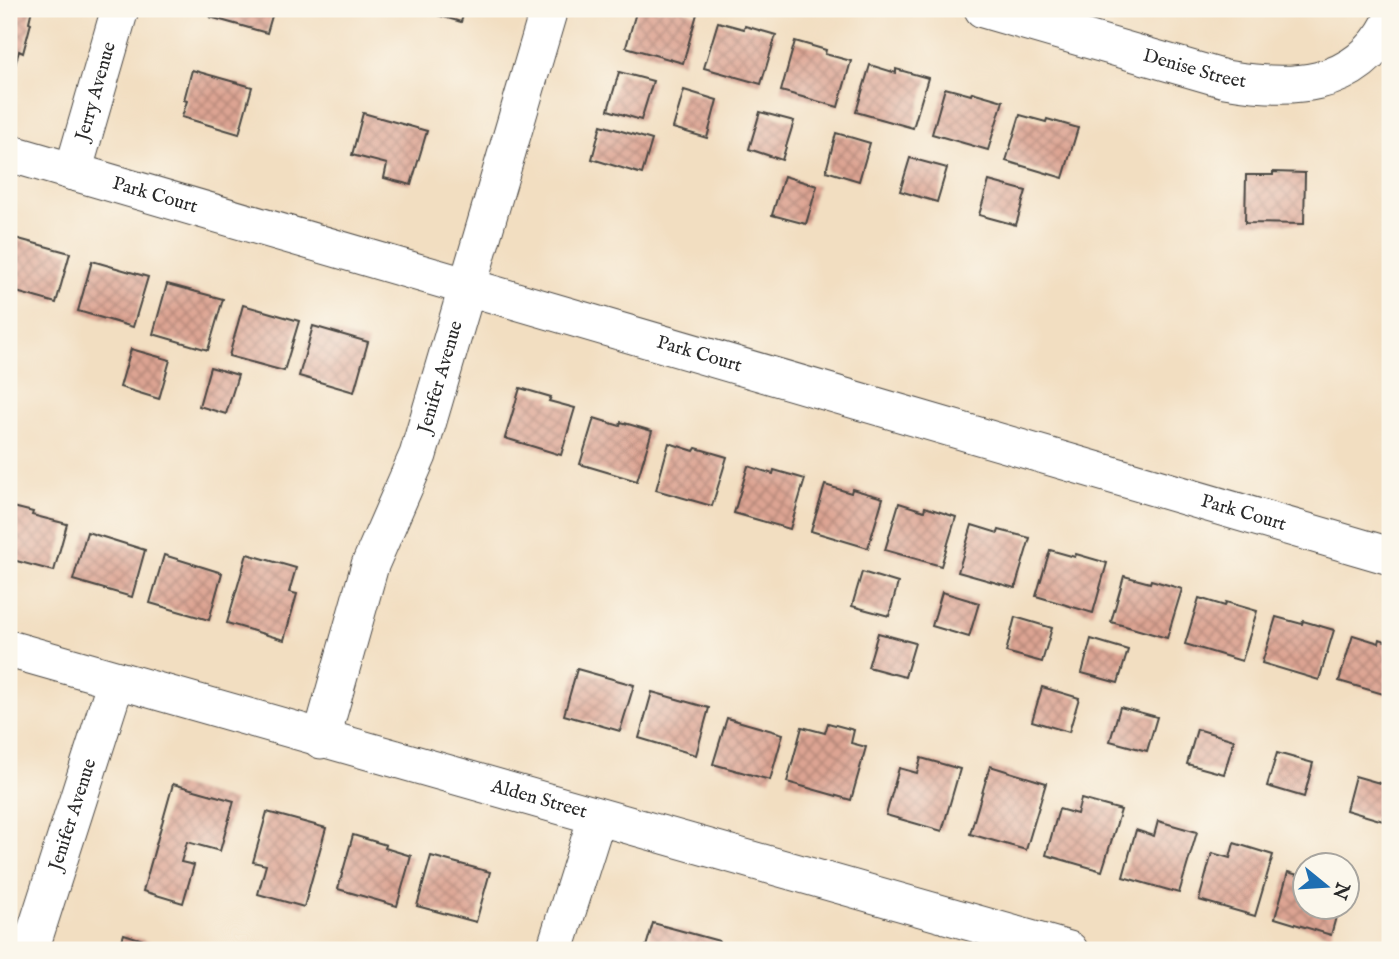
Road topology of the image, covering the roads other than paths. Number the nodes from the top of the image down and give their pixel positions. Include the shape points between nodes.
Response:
1 (120, 9) edge
2 (549, 9) edge
3 (983, 9) edge
4 (1390, 24) edge
5 (9, 153) edge
6 (72, 172) junction
7 (469, 287) junction
8 (1390, 556) edge
9 (9, 649) edge
10 (116, 681) junction
11 (321, 740) junction
12 (597, 817) junction
13 (30, 950) edge
14 (555, 950) edge
15 (1069, 950) edge

1 - 6 street, Jerry Avenue
2 - 7 street, Jenifer Avenue
3 - 4 street, Denise Street via 1263,86 1327,79 1357,64
5 - 6 street, Park Court
6 - 7 street, Park Court
7 - 8 street, Park Court
7 - 11 street, Jenifer Avenue via 418,455 370,565
9 - 10 street, Alden Street
10 - 11 street, Alden Street
10 - 13 street, Jenifer Avenue
11 - 12 street, Alden Street
12 - 14 street
12 - 15 street, Alden Street

